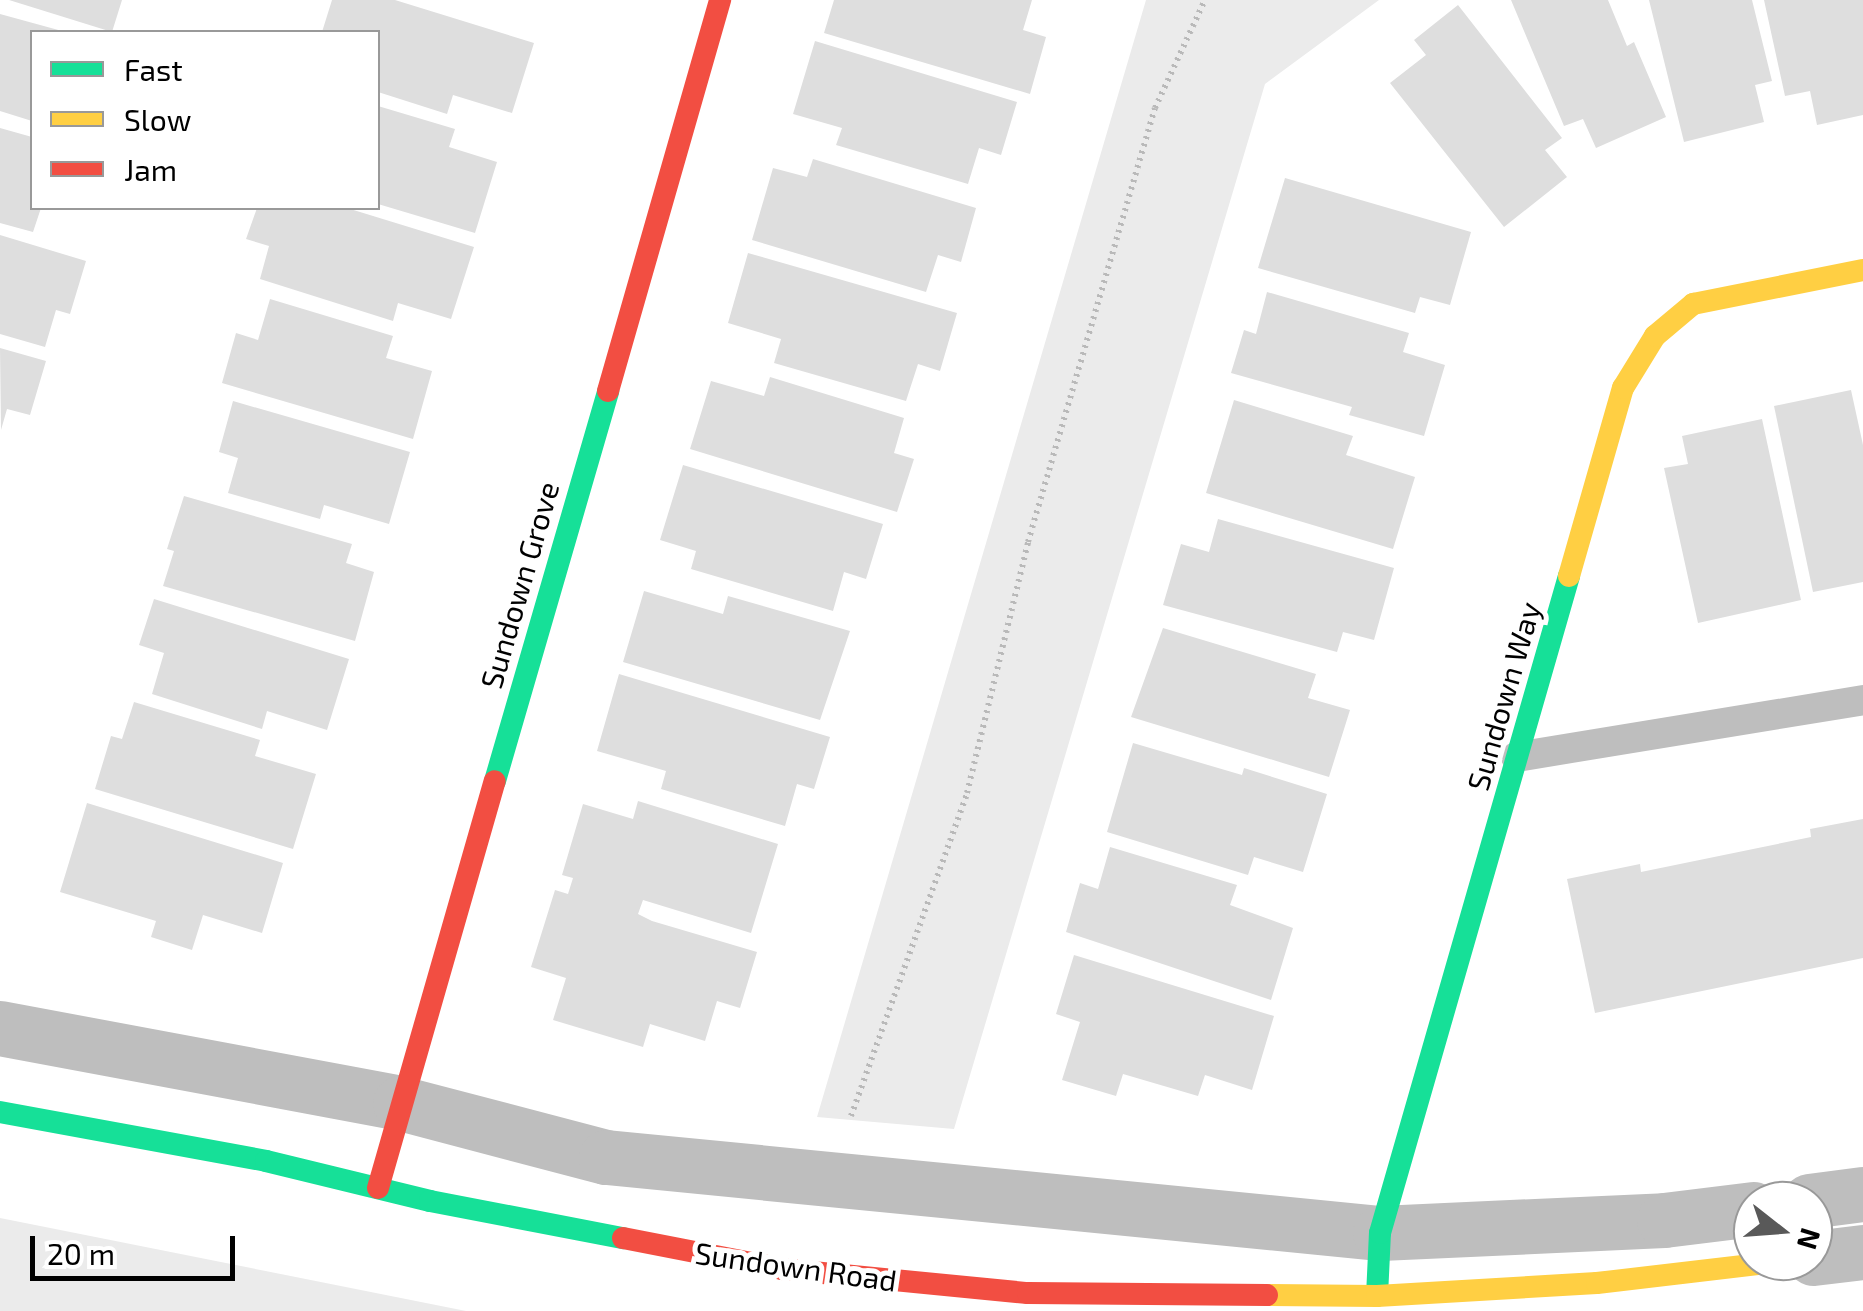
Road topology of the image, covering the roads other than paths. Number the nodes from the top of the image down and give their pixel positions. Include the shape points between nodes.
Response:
1 (720, 0) edge
2 (1863, 270) edge
3 (1863, 700) edge
4 (1516, 758) junction
5 (0, 1028) edge
6 (400, 1103) junction
7 (0, 1112) edge
8 (378, 1188) junction
9 (1863, 1194) edge
10 (1833, 1198) edge
11 (1733, 1211) edge
12 (1380, 1234) junction
13 (1863, 1252) edge
14 (1833, 1256) edge
15 (1733, 1267) edge
16 (1377, 1296) junction

1 - 6 street, Sundown Grove
2 - 4 street, Sundown Way via 1693,304 1655,336 1623,388
3 - 4 lane
4 - 12 street, Sundown Way
5 - 6 street
6 - 8 street, Sundown Grove
6 - 12 street via 606,1158
7 - 8 street, Sundown Road
8 - 16 street, Sundown Road via 830,1276 1028,1293
9 - 10 street
11 - 12 street
12 - 16 street, Sundown Way
13 - 14 street
15 - 16 street, Sundown Road

